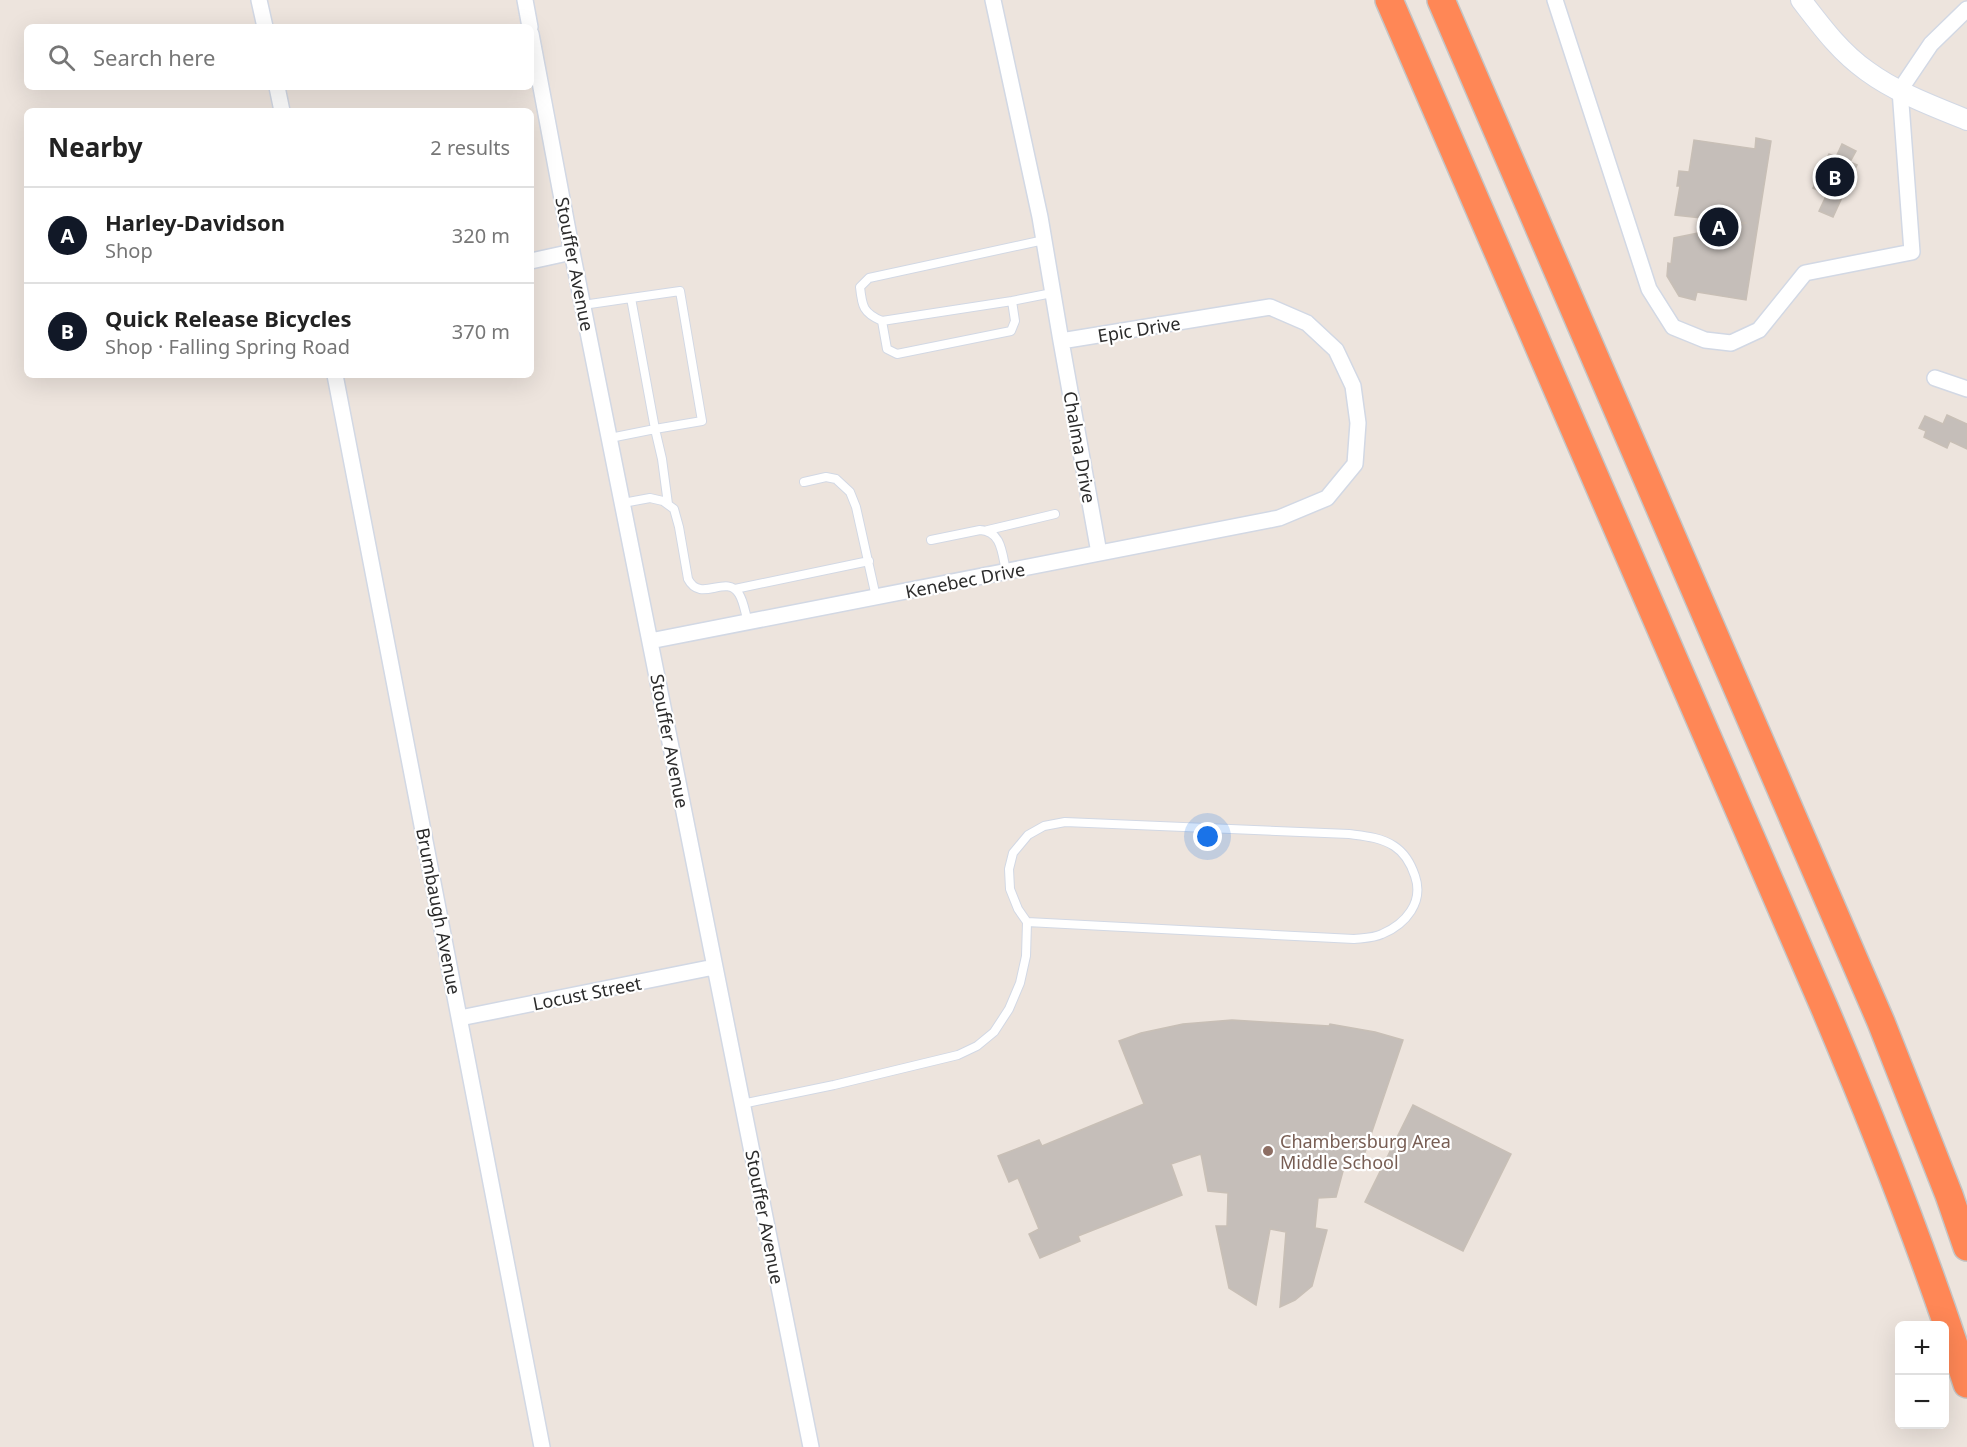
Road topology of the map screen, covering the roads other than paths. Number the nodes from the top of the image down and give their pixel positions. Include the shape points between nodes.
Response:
1 (259, 0) edge
2 (525, 0) edge
3 (993, 0) edge
4 (1371, 0) edge
5 (1389, 0) edge
6 (1441, 0) edge
7 (1456, 0) edge
8 (1555, 0) edge
9 (1801, 0) edge
10 (1967, 9) edge
11 (264, 24) edge
12 (529, 24) edge
13 (534, 50) edge
14 (278, 90) edge
15 (1900, 90) junction
16 (281, 108) edge
17 (1967, 120) edge
18 (1469, 185) junction
19 (1044, 240) junction
20 (572, 252) junction
21 (534, 260) edge
22 (1561, 278) junction
23 (1052, 293) junction
24 (631, 298) junction
25 (1012, 301) junction
26 (583, 304) junction
27 (882, 321) junction
28 (1061, 341) junction
29 (336, 378) edge
30 (1935, 378) dead end
31 (1967, 389) edge
32 (655, 429) junction
33 (610, 438) junction
34 (804, 482) dead end
35 (623, 503) junction
36 (668, 504) junction
37 (1055, 514) dead end
38 (1279, 518) joint
39 (988, 530) junction
40 (931, 540) dead end
41 (1099, 553) junction
42 (869, 561) junction
43 (1006, 572) junction
44 (735, 589) junction
45 (876, 597) junction
46 (748, 622) junction
47 (650, 641) junction
48 (1026, 922) junction
49 (714, 967) junction
50 (460, 1018) junction
51 (742, 1104) junction
52 (1967, 1247) edge
53 (1967, 1384) edge
54 (542, 1447) edge
55 (811, 1447) edge

1 - 11 street
2 - 12 street
3 - 19 street
4 - 18 highway via 1445,158
5 - 18 highway
6 - 22 highway
7 - 22 highway via 1538,196
8 - 15 street via 1649,289 1673,327 1705,340 1731,343 1759,330 1805,273 1912,252
9 - 15 street via 1842,50 1868,72
10 - 15 street via 1931,44
13 - 20 street, Stouffer Avenue
14 - 16 street
15 - 17 street
18 - 53 highway via 1873,1122
19 - 23 street
19 - 27 lane via 869,278 861,287 864,309
20 - 21 street
20 - 26 street, Stouffer Avenue
22 - 52 highway via 1881,1022
23 - 25 lane
23 - 28 street
24 - 26 lane
24 - 32 lane
24 - 32 lane via 680,291 702,421
25 - 27 lane
25 - 27 lane via 1015,321 1011,331 897,354 887,349
26 - 33 street, Stouffer Avenue
28 - 38 street, Epic Drive via 1270,307 1307,323 1336,350 1353,386 1358,423 1355,464 1327,498
28 - 41 street, Chalma Drive
29 - 50 street, Brumbaugh Avenue
30 - 31 street
32 - 33 lane
32 - 36 lane
33 - 35 street, Stouffer Avenue
34 - 42 lane via 836,479 850,492
35 - 36 lane via 650,498
35 - 47 street, Stouffer Avenue
36 - 44 lane via 674,509 691,584 701,590 726,586
37 - 39 lane
38 - 41 street, Kenebec Drive
39 - 40 lane
39 - 43 lane via 1000,545
41 - 43 street, Kenebec Drive
42 - 44 lane
42 - 45 lane
43 - 45 street, Kenebec Drive
44 - 46 lane
45 - 46 street, Kenebec Drive
46 - 47 street, Kenebec Drive
47 - 49 street, Stouffer Avenue
48 - 48 lane via 1010,890 1013,853 1028,835 1044,826 1065,822 1373,837 1395,846 1410,862 1417,881 1417,900 1404,921 1381,935 1354,939
48 - 51 lane via 1026,956 1020,983 994,1032 977,1046 958,1055
49 - 50 street, Locust Street
49 - 51 street, Stouffer Avenue
50 - 54 street, Brumbaugh Avenue
51 - 55 street, Stouffer Avenue

